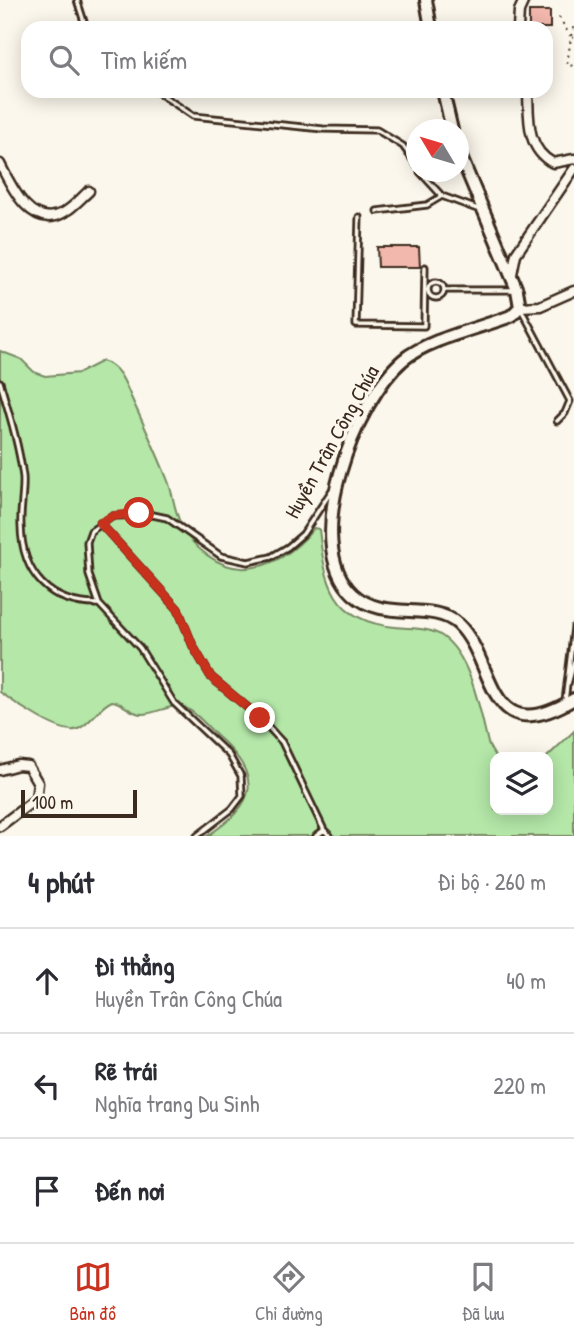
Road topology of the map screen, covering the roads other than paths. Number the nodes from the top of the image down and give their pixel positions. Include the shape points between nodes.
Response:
1 (77, 0) edge
2 (426, 0) edge
3 (524, 0) edge
4 (84, 21) edge
5 (430, 21) edge
6 (518, 21) edge
7 (166, 98) edge
8 (445, 98) edge
9 (529, 98) edge
10 (449, 119) edge
11 (406, 150) edge
12 (574, 159) edge
13 (0, 164) edge
14 (574, 169) edge
15 (469, 178) edge
16 (430, 182) edge
17 (89, 191) dead end
18 (442, 196) junction
19 (377, 211) dead end
20 (482, 211) junction
21 (359, 218) dead end
22 (425, 267) dead end
23 (511, 277) junction
24 (444, 290) junction
25 (517, 290) junction
26 (427, 291) junction
27 (574, 292) edge
28 (520, 307) junction
29 (0, 382) edge
30 (557, 421) dead end
31 (335, 485) junction
32 (100, 523) junction
33 (99, 604) junction
34 (574, 627) edge
35 (574, 662) edge
36 (567, 685) junction
37 (569, 702) edge
38 (0, 770) edge
39 (0, 826) edge
40 (324, 830) junction
41 (197, 836) edge
42 (316, 836) edge
43 (330, 836) edge

1 - 4 lane
2 - 5 main road
3 - 6 street
7 - 11 lane via 193,116 377,130
8 - 10 main road
9 - 12 street via 533,145 553,163
13 - 17 street via 17,199 43,216 61,214
14 - 23 street via 516,254
15 - 20 main road
16 - 18 lane
18 - 19 lane via 427,205
18 - 20 lane
20 - 23 main road
21 - 26 lane via 356,325 424,326
22 - 26 lane
23 - 25 main road
24 - 25 lane
24 - 26 lane via 436,298
24 - 26 lane via 443,285 434,283
25 - 28 main road
27 - 28 street, Huyền Trân Công Chúa via 540,306
28 - 30 lane via 570,401
28 - 31 main road, Huyền Trân Công Chúa via 511,316 427,347 398,365 371,403
29 - 33 lane via 23,479 21,527 27,559 35,576 56,595 76,604
31 - 32 lane, Huyền Trân Công Chúa via 303,534 271,557 248,562 222,556 167,518 139,513 113,516
31 - 37 main road via 331,532 335,564 355,596 382,609 451,620 464,632 496,696 521,714 546,713
32 - 33 lane via 90,531 87,554 90,582
32 - 40 lane via 178,609 211,677 282,742
33 - 41 lane via 140,648 174,703 236,765 242,796
34 - 36 lane
35 - 36 lane
36 - 37 lane
38 - 39 street via 28,766 38,783 36,799
40 - 42 lane
40 - 43 lane

